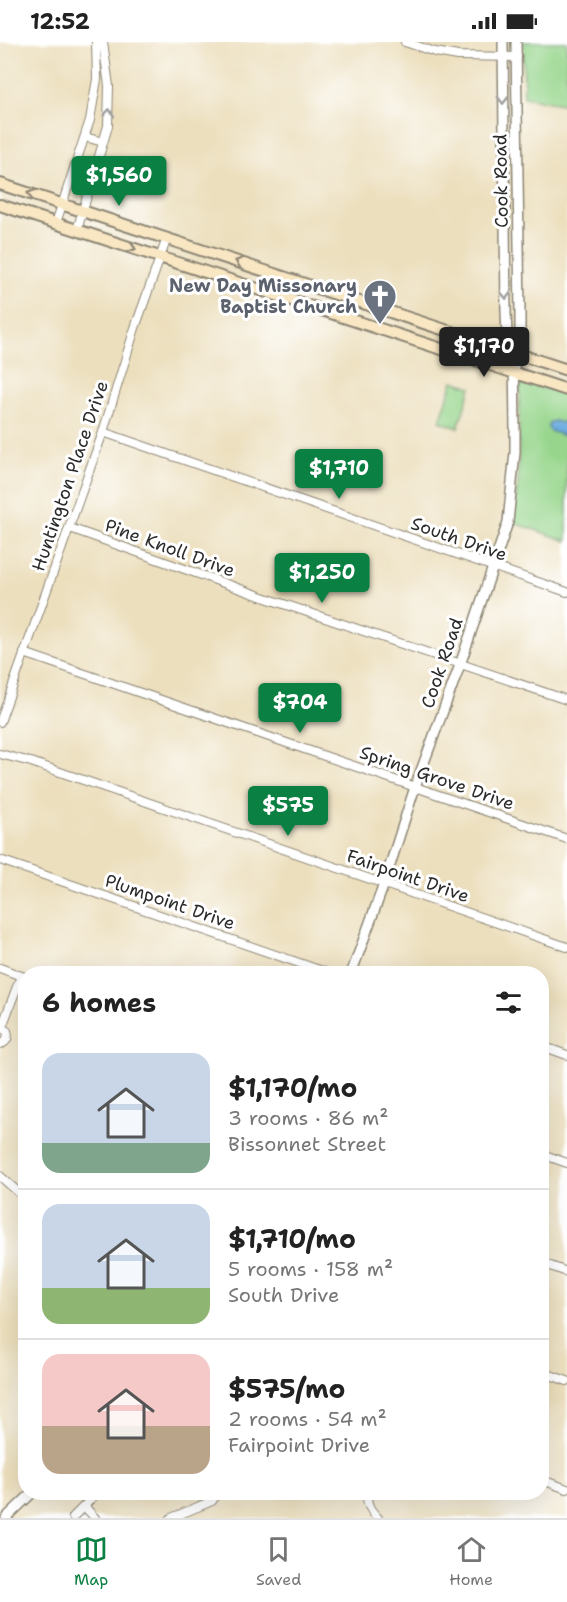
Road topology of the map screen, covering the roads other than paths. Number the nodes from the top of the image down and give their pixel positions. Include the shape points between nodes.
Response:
1 (96, 42) edge
2 (103, 42) edge
3 (405, 42) edge
4 (503, 42) edge
5 (516, 42) edge
6 (503, 57) junction
7 (517, 57) junction
8 (85, 137) junction
9 (103, 142) junction
10 (0, 184) edge
11 (63, 204) junction
12 (0, 205) edge
13 (82, 211) junction
14 (56, 223) junction
15 (76, 230) junction
16 (167, 238) junction
17 (160, 257) junction
18 (336, 293) junction
19 (329, 313) junction
20 (411, 318) junction
21 (404, 337) junction
22 (514, 353) junction
23 (567, 370) edge
24 (514, 373) junction
25 (567, 390) edge
26 (103, 432) junction
27 (70, 528) junction
28 (493, 566) junction
29 (567, 592) edge
30 (24, 653) junction
31 (460, 665) junction
32 (567, 700) edge
33 (0, 722) edge
34 (0, 754) edge
35 (415, 787) junction
36 (567, 839) edge
37 (0, 860) edge
38 (384, 884) junction
39 (567, 947) edge
40 (308, 966) edge
41 (354, 966) edge
42 (0, 968) edge
43 (18, 974) edge
44 (18, 988) edge
45 (1, 1027) edge
46 (0, 1044) edge
47 (549, 1049) edge
48 (567, 1055) edge
49 (549, 1157) edge
50 (567, 1163) edge
51 (0, 1176) edge
52 (18, 1192) edge
53 (549, 1266) edge
54 (567, 1272) edge
55 (549, 1375) edge
56 (567, 1381) edge
57 (25, 1500) edge
58 (90, 1500) edge
59 (213, 1500) edge
60 (366, 1500) edge
61 (84, 1506) junction
62 (73, 1517) edge
63 (6, 1518) edge
64 (95, 1518) edge
65 (171, 1518) edge
66 (378, 1518) edge

1 - 8 street via 97,79
9 -> 2 street via 108,126 109,86
3 - 6 street via 458,56
4 - 6 street, Cook Road
5 - 7 street, Cook Road
6 - 7 street
6 -> 22 street, Cook Road via 507,335
7 - 22 street, Cook Road via 520,342
8 - 9 street
8 - 11 street
9 - 13 street
11 -> 10 main road
11 - 13 main road
11 - 14 street
12 - 14 main road
13 - 15 street
13 - 16 main road
14 - 15 main road
15 -> 17 main road
16 - 17 street, Huntington Place Drive
18 -> 16 main road
17 - 19 main road
17 - 26 street, Huntington Place Drive
18 - 19 main road
18 - 20 main road
19 - 21 main road
20 - 21 main road
20 - 22 main road
21 - 24 main road
22 - 23 main road
22 - 24 street, Cook Road
24 - 25 main road
24 - 28 street, Cook Road via 513,482 508,522
26 - 27 street, Huntington Place Drive
26 - 28 street, South Drive
27 - 30 street, Huntington Place Drive
27 - 31 street, Pine Knoll Drive
28 - 29 street, South Drive
28 - 31 street, Cook Road
30 - 33 street, Huntington Place Drive
30 - 35 street, Spring Grove Drive
31 - 32 street, Pine Knoll Drive
31 - 35 street, Cook Road
34 - 38 street, Fairpoint Drive via 42,765
35 - 36 street, Spring Grove Drive
35 - 38 street, Cook Road
37 - 40 street, Plumpoint Drive
38 - 39 street, Fairpoint Drive
38 - 41 street, Cook Road
42 - 43 street
44 - 45 street
45 - 46 street via 8,1036
47 - 48 street
49 - 50 street
51 - 52 street
53 - 54 street
55 - 56 street
57 - 63 street
58 - 61 street
59 - 65 street
60 - 66 street
61 - 62 street
61 - 64 street

